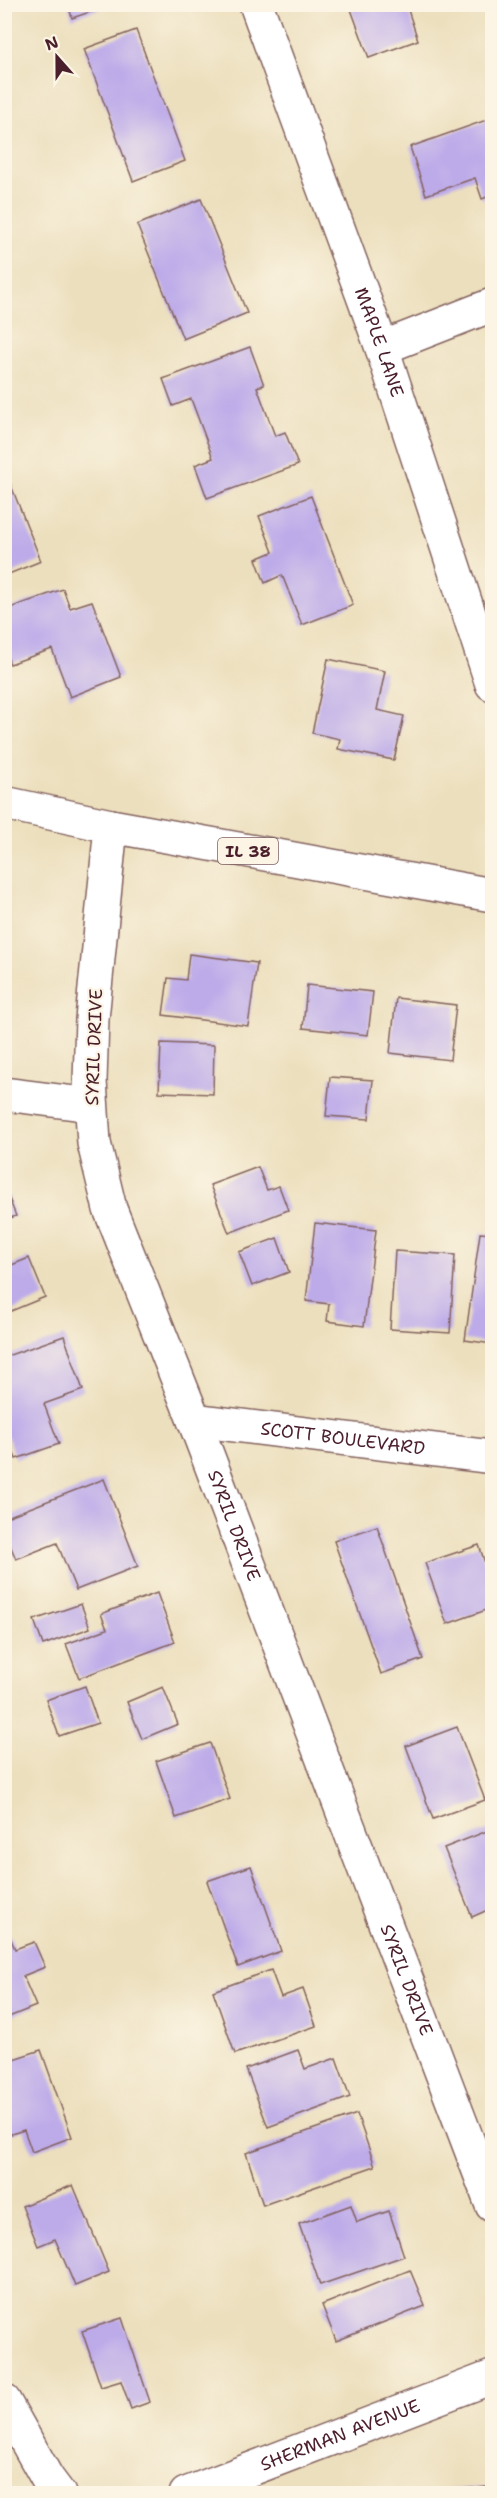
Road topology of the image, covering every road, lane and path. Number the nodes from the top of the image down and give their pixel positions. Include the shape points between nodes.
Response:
1 (256, 4) edge
2 (492, 305) edge
3 (382, 348) junction
4 (492, 684) edge
5 (4, 803) edge
6 (111, 826) junction
7 (492, 895) edge
8 (4, 1094) edge
9 (91, 1105) junction
10 (194, 1419) junction
11 (492, 1457) edge
12 (492, 2205) edge
13 (492, 2377) edge
14 (4, 2401) edge
15 (59, 2493) edge
16 (186, 2493) edge

1 - 3 street, MAPLE LANE
2 - 3 street
3 - 4 street, MAPLE LANE
5 - 6 street, IL 38
6 - 7 street, IL 38
6 - 9 street, SYRIL DRIVE via 92,1019
8 - 9 street
9 - 10 street, SYRIL DRIVE via 94,1143 110,1209
10 - 11 street, SCOTT BOULEVARD
10 - 12 street, SYRIL DRIVE
13 - 16 street, SHERMAN AVENUE
14 - 15 street

